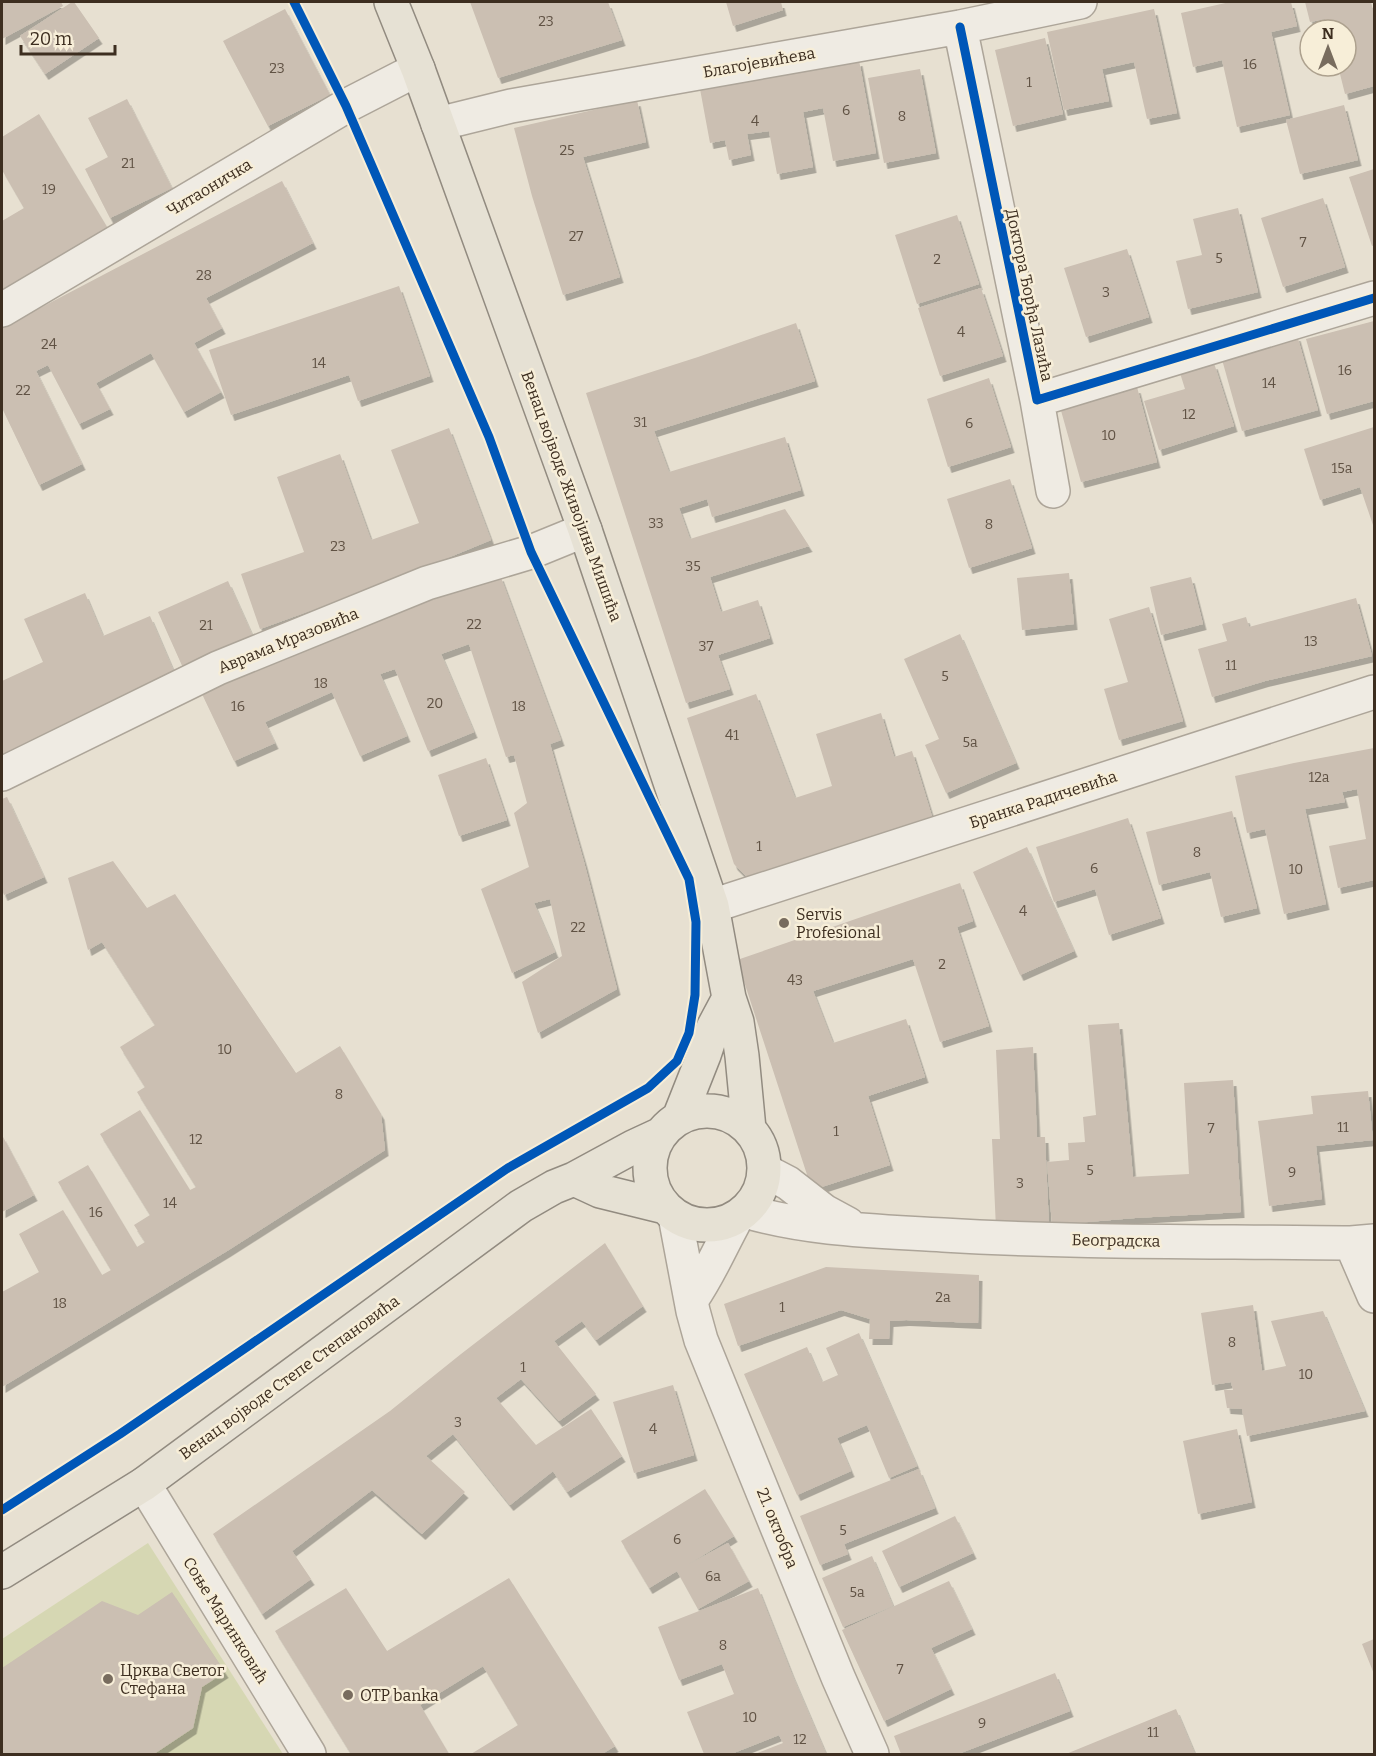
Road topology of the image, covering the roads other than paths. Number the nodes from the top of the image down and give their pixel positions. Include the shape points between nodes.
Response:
1 (391, 2) edge
2 (1080, 2) edge
3 (960, 27) junction
4 (418, 69) junction
5 (438, 124) junction
6 (1374, 298) edge
7 (2, 310) edge
8 (1037, 400) junction
9 (1053, 491) dead end
10 (585, 530) junction
11 (1374, 692) edge
12 (2, 774) edge
13 (712, 906) junction
14 (729, 998) junction
15 (670, 1126) junction
16 (749, 1129) junction
17 (765, 1171) junction
18 (574, 1179) junction
19 (670, 1211) junction
20 (741, 1214) junction
21 (858, 1229) junction
22 (1363, 1242) edge
23 (1374, 1296) edge
24 (692, 1299) junction
25 (144, 1484) junction
26 (4, 1565) edge
27 (309, 1755) edge
28 (872, 1755) edge

1 - 4 main road, Венац војводе Живојина Мишића
2 - 3 street, Благојевићева
3 - 5 street, Благојевићева via 511,106
3 - 8 street, Доктора Ђорђа Лазића
4 - 5 main road, Венац војводе Живојина Мишића
4 - 7 street, Читаоничка via 346,106
5 - 10 main road, Венац војводе Живојина Мишића
6 - 8 street, Доктора Ђорђа Лазића
8 - 9 street, Доктора Ђорђа Лазића
10 - 12 street, Аврама Мразовића via 531,552 427,583 218,668
10 - 13 main road, Венац војводе Живојина Мишића
11 - 13 street, Бранка Радичевића
13 - 14 main road, Венац војводе Живојина Мишића
14 - 15 main road
14 - 16 main road, Венац војводе Живојина Мишића via 737,1022
15 - 16 main road via 690,1113 706,1111 722,1113
15 - 18 main road, Венац војводе Степе Степановића
15 - 19 main road via 655,1144 650,1170 657,1196
16 - 17 main road via 758,1141
17 - 20 main road via 759,1193
17 - 21 street, Београдска
18 - 19 main road via 600,1191
18 - 25 main road, Венац војводе Степе Степановића via 521,1206
19 - 20 main road via 690,1222 706,1225 722,1224
19 - 24 street, 21. октобра
20 - 21 street, Београдска
20 - 24 street
21 - 22 street, Београдска via 1016,1239
22 - 23 street
24 - 28 street, 21. октобра via 701,1340
25 - 26 main road, Венац војводе Степе Степановића
25 - 27 street, Соње Маринковић

